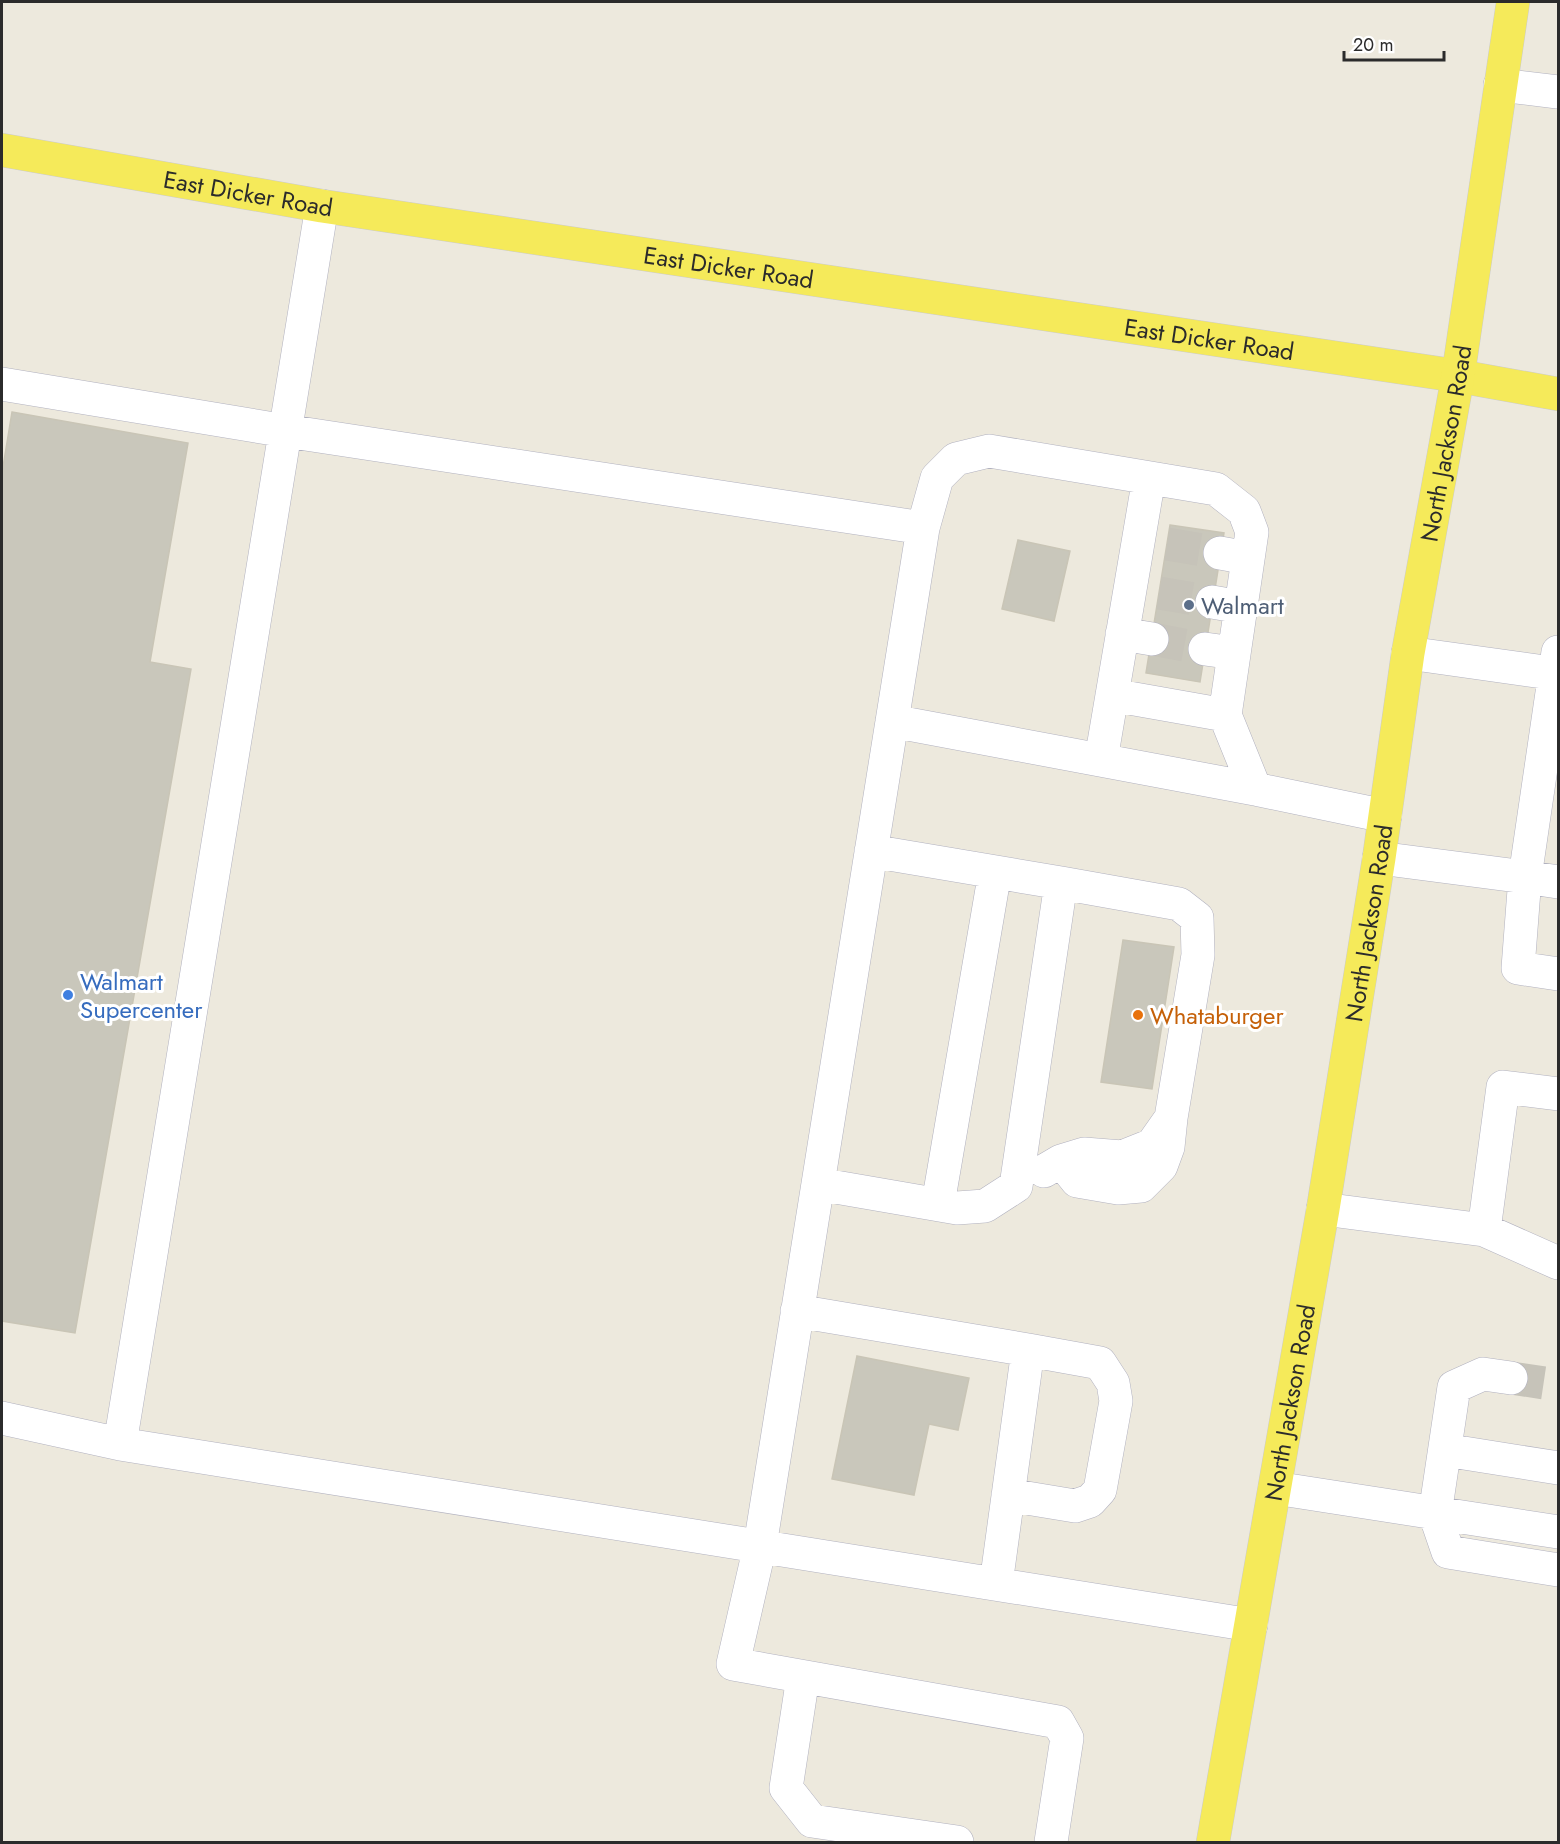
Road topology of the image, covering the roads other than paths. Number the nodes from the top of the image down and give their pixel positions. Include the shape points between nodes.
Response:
1 (1513, 2) edge
2 (1500, 85) junction
3 (1558, 92) edge
4 (2, 150) edge
5 (322, 206) junction
6 (1458, 376) junction
7 (2, 384) edge
8 (1558, 394) edge
9 (286, 431) junction
10 (1149, 478) junction
11 (923, 528) junction
12 (1408, 653) junction
13 (1557, 666) edge
14 (1112, 695) junction
15 (1225, 714) junction
16 (892, 721) junction
17 (1553, 722) edge
18 (1101, 760) junction
19 (1550, 766) edge
20 (1255, 789) junction
21 (1384, 816) junction
22 (1546, 819) edge
23 (872, 851) junction
24 (1378, 858) junction
25 (995, 872) junction
26 (1525, 877) junction
27 (1558, 882) edge
28 (1061, 883) junction
29 (1558, 974) edge
30 (1558, 1094) edge
31 (818, 1184) junction
32 (1016, 1186) junction
33 (938, 1204) junction
34 (1323, 1209) junction
35 (1484, 1230) junction
36 (1558, 1263) edge
37 (797, 1311) junction
38 (1028, 1350) junction
39 (1511, 1378) tunnel mouth
40 (2, 1418) edge
41 (120, 1444) junction
42 (1445, 1450) junction
43 (1558, 1468) edge
44 (1275, 1488) junction
45 (1008, 1495) junction
46 (1438, 1523) junction
47 (1558, 1532) edge
48 (760, 1546) junction
49 (1558, 1551) edge
50 (1558, 1570) edge
51 (996, 1584) junction
52 (1251, 1624) junction
53 (803, 1677) junction
54 (957, 1842) edge
55 (1051, 1842) edge
56 (1213, 1842) edge

1 - 2 main road, North Jackson Road
2 - 3 lane
2 - 6 main road, North Jackson Road
4 - 5 main road, East Dicker Road
5 - 6 main road, East Dicker Road
5 - 9 lane
6 - 8 main road, East Dicker Road
6 - 12 main road, North Jackson Road
7 - 9 lane
9 - 11 lane
9 - 41 lane
10 - 11 lane via 989,451 956,459 937,478
10 - 14 lane via 1153,541 1137,636
10 - 15 lane via 1216,489 1244,511 1252,532 1234,556 1220,651
11 - 16 lane
12 - 13 lane
12 - 21 main road, North Jackson Road
13 - 17 lane
14 - 15 lane
14 - 18 lane
15 - 20 lane
16 - 18 lane
16 - 23 lane
17 - 19 lane
18 - 20 lane
19 - 22 lane
20 - 21 lane
21 - 24 main road, North Jackson Road
22 - 26 lane
23 - 25 lane
23 - 31 lane
24 - 26 lane
24 - 34 main road, North Jackson Road
25 - 28 lane
25 - 33 lane
26 - 27 lane
26 - 29 lane via 1518,969
28 - 32 lane
28 - 32 lane via 1179,904 1197,918 1198,955 1171,1118 1152,1145 1122,1157 1084,1154 1061,1161
30 - 35 lane via 1503,1087
31 - 33 lane
31 - 37 lane
32 - 33 lane via 985,1206 957,1208
34 - 35 lane
34 - 44 main road, North Jackson Road
35 - 36 lane
37 - 38 lane
37 - 48 lane
38 - 45 lane
38 - 45 lane via 1100,1363 1113,1383 1116,1401 1100,1490 1090,1501 1075,1506
39 - 42 lane via 1483,1374 1454,1387
40 - 41 lane
41 - 48 lane
42 - 43 lane
42 - 46 lane
44 - 46 lane
44 - 52 main road, North Jackson Road
45 - 51 lane
46 - 47 lane
46 - 49 lane
46 - 50 lane via 1448,1552
48 - 51 lane
48 - 53 lane via 733,1664
51 - 52 lane
52 - 56 main road, North Jackson Road
53 - 54 lane via 786,1788 812,1821
53 - 55 lane via 1058,1722 1067,1738

